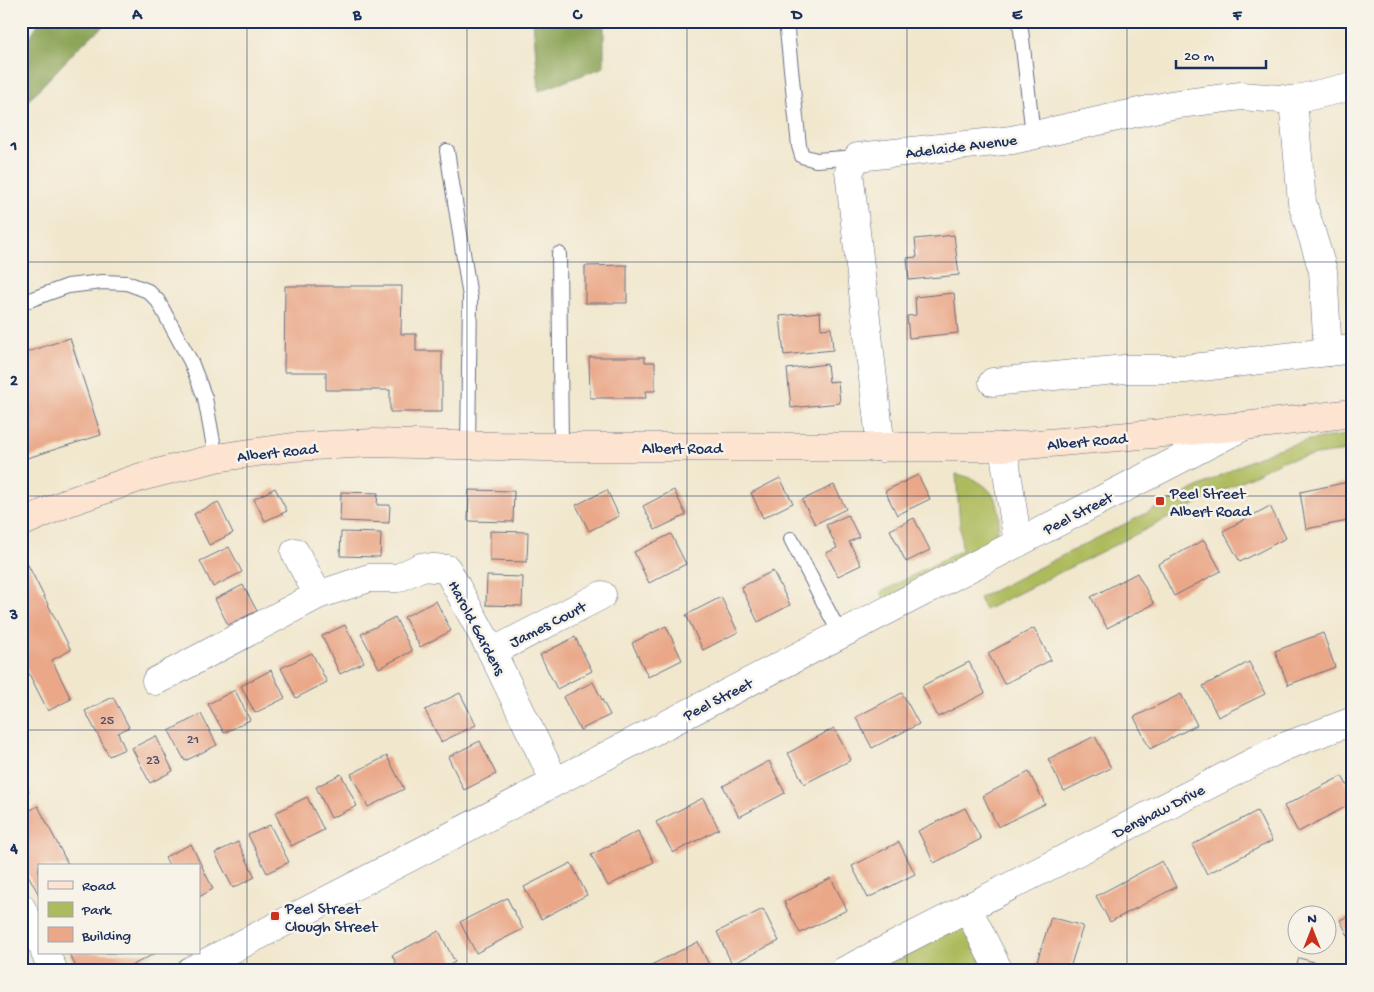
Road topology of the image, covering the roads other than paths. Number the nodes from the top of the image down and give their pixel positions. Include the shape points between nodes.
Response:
1 (786, 21) edge
2 (1020, 21) edge
3 (1353, 86) edge
4 (1293, 100) junction
5 (1033, 135) junction
6 (447, 151) dead end
7 (858, 157) junction
8 (559, 254) dead end
9 (21, 303) edge
10 (1340, 351) edge
11 (993, 382) dead end
12 (1353, 413) edge
13 (1244, 426) junction
14 (468, 446) junction
15 (561, 447) junction
16 (1003, 447) junction
17 (881, 448) junction
18 (216, 458) junction
19 (21, 523) edge
20 (791, 539) dead end
21 (1018, 543) junction
22 (295, 552) dead end
23 (318, 595) junction
24 (602, 595) dead end
25 (840, 634) junction
26 (492, 652) junction
27 (156, 681) dead end
28 (1353, 721) edge
29 (555, 782) junction
30 (21, 906) edge
31 (967, 907) junction
32 (36, 944) edge
33 (43, 954) edge
34 (846, 970) edge
35 (54, 971) edge
36 (190, 971) edge
37 (999, 971) edge

1 - 7 lane via 802,156 816,160
2 - 5 lane
3 - 4 street, Adelaide Avenue
4 - 5 street, Adelaide Avenue via 1241,96 1171,105
4 - 10 street via 1302,202
5 - 7 street, Adelaide Avenue
6 - 14 lane via 470,297
7 - 17 street via 849,171
8 - 15 lane
9 - 18 lane via 68,286 102,282 127,283 148,291 158,301 191,362 205,398
10 - 11 street via 1185,369 1125,369
12 - 13 street, Albert Road
13 - 16 street, Albert Road
13 - 21 street, Peel Street
14 - 15 street, Albert Road
14 - 18 street, Albert Road via 373,443 293,447
15 - 17 street, Albert Road
16 - 17 street, Albert Road
16 - 21 street
18 - 19 street, Albert Road via 141,477
20 - 25 lane
21 - 25 street, Peel Street
22 - 23 street
23 - 26 street, Harold Gardens via 369,578 398,578 421,567 447,569
23 - 27 street, Harold Gardens
24 - 26 street, James Court
25 - 29 street, Peel Street
26 - 29 street, Harold Gardens
28 - 31 street, Denshaw Drive via 1283,747
29 - 36 street, Peel Street
30 - 32 street
31 - 34 street, Denshaw Drive
31 - 37 street
33 - 35 street

